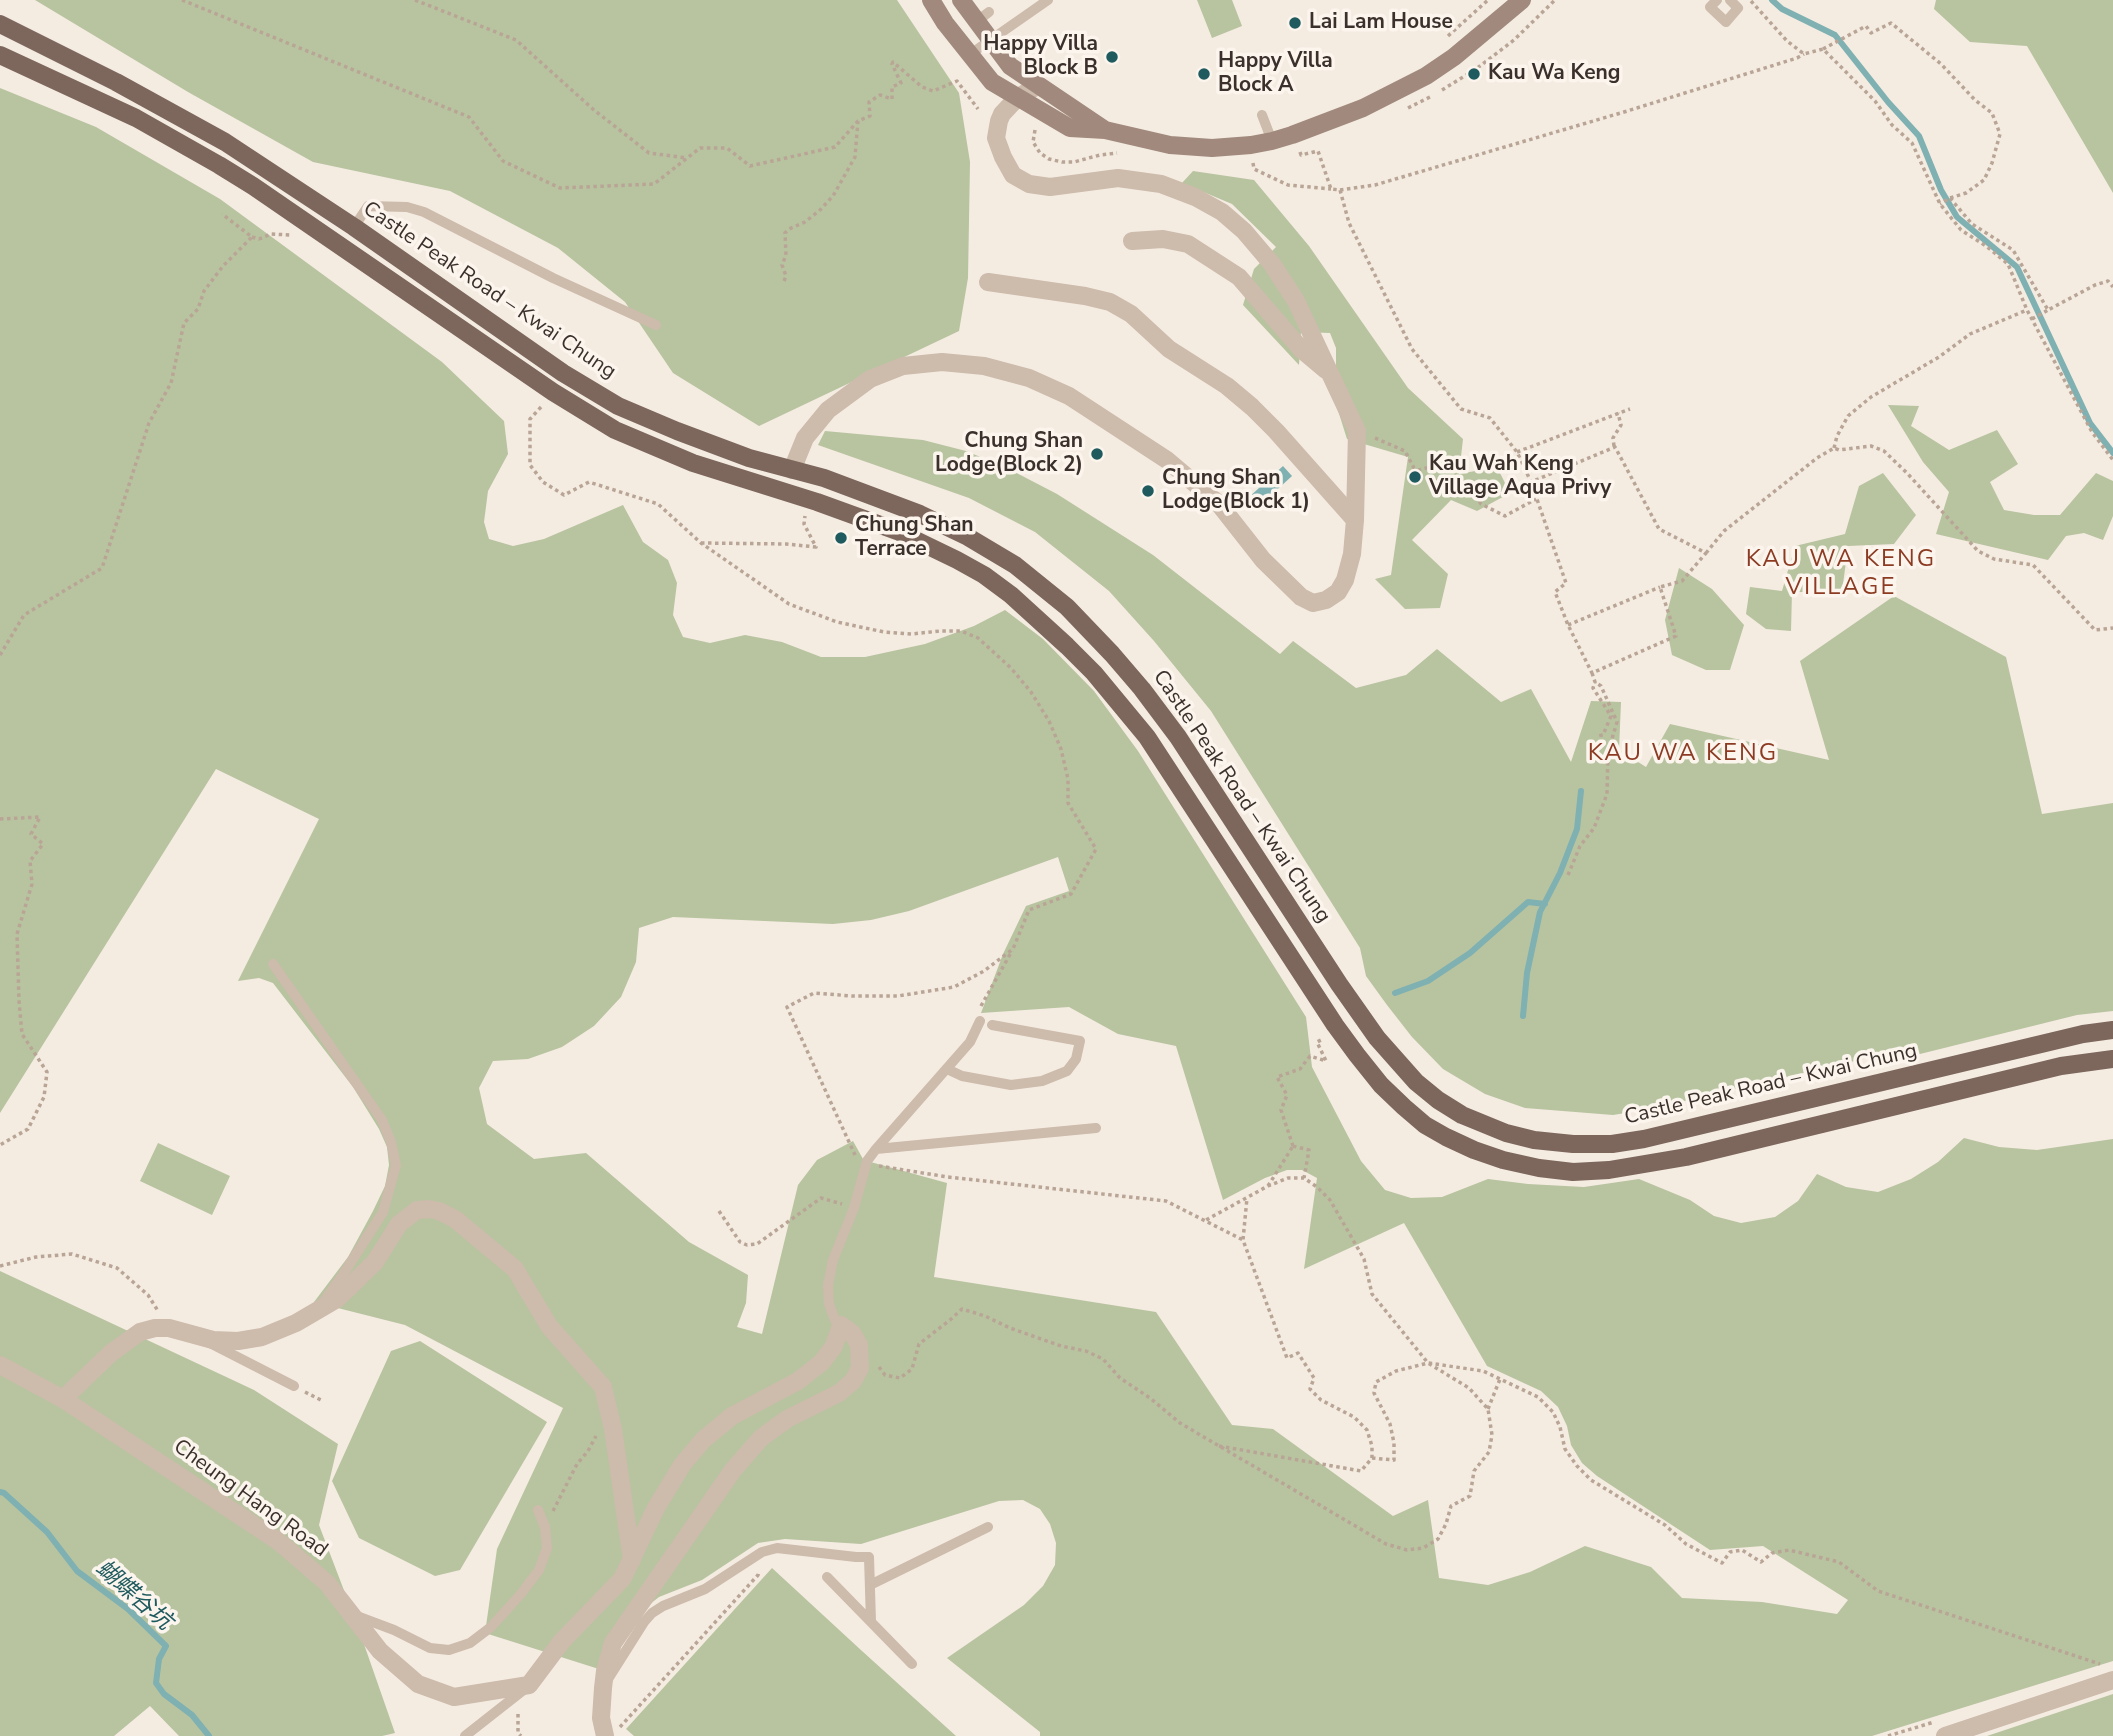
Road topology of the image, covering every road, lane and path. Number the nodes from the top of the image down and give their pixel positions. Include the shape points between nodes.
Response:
1 (182, 0) edge
2 (415, 0) edge
3 (931, 0) edge
4 (961, 0) edge
5 (1048, 0) edge
6 (1488, 0) edge
7 (1522, 0) edge
8 (1717, 0) edge
9 (1730, 0) edge
10 (1751, 0) edge
11 (0, 24) edge
12 (1444, 39) dead end
13 (991, 40) junction
14 (1823, 49) junction
15 (1804, 54) junction
16 (0, 55) edge
17 (969, 55) junction
18 (1010, 66) junction
19 (1037, 86) junction
20 (1017, 98) junction
21 (978, 109) dead end
22 (1262, 115) dead end
23 (858, 121) junction
24 (1105, 130) junction
25 (1272, 141) junction
26 (1300, 152) dead end
27 (687, 158) junction
28 (1253, 163) dead end
29 (1331, 189) junction
30 (1340, 190) junction
31 (1950, 198) junction
32 (1942, 203) junction
33 (222, 214) dead end
34 (354, 227) junction
35 (291, 235) dead end
36 (252, 237) junction
37 (1132, 241) dead end
38 (784, 281) dead end
39 (988, 282) dead end
40 (2113, 287) edge
41 (2027, 310) junction
42 (2047, 311) junction
43 (2033, 318) junction
44 (656, 325) dead end
45 (1329, 372) junction
46 (543, 404) dead end
47 (1630, 409) dead end
48 (1618, 413) junction
49 (1357, 430) junction
50 (1615, 447) junction
51 (1834, 448) junction
52 (1517, 452) junction
53 (2113, 460) edge
54 (792, 470) junction
55 (1531, 482) junction
56 (786, 492) junction
57 (1537, 499) junction
58 (805, 513) dead end
59 (1355, 520) junction
60 (701, 543) junction
61 (1706, 553) junction
62 (1660, 587) junction
63 (1568, 625) junction
64 (2113, 628) edge
65 (0, 654) edge
66 (1592, 673) junction
67 (1595, 682) junction
68 (1597, 736) dead end
69 (0, 819) edge
70 (1568, 875) dead end
71 (273, 964) dead end
72 (980, 1021) dead end
73 (992, 1025) dead end
74 (2113, 1030) edge
75 (1321, 1040) dead end
76 (2113, 1059) edge
77 (947, 1069) junction
78 (1096, 1128) dead end
79 (0, 1144) edge
80 (1293, 1146) junction
81 (876, 1149) junction
82 (866, 1164) junction
83 (1304, 1178) junction
84 (1268, 1186) junction
85 (1247, 1198) junction
86 (853, 1208) junction
87 (719, 1211) dead end
88 (1206, 1220) junction
89 (1243, 1240) junction
90 (0, 1266) edge
91 (319, 1310) junction
92 (841, 1325) junction
93 (169, 1328) junction
94 (195, 1335) junction
95 (873, 1358) dead end
96 (1427, 1363) junction
97 (0, 1365) edge
98 (1500, 1379) junction
99 (293, 1386) dead end
100 (63, 1399) junction
101 (1488, 1409) junction
102 (613, 1429) junction
103 (1217, 1446) junction
104 (1372, 1458) junction
105 (538, 1510) dead end
106 (545, 1527) junction
107 (988, 1527) dead end
108 (762, 1552) junction
109 (632, 1560) junction
110 (827, 1577) dead end
111 (870, 1585) junction
112 (352, 1614) junction
113 (871, 1622) junction
114 (912, 1664) dead end
115 (2111, 1673) edge
116 (603, 1688) junction
117 (524, 1690) junction
118 (610, 1735) edge
119 (465, 1736) edge
120 (521, 1736) edge
121 (1945, 1736) edge

1 - 27 path via 469,117 503,161 559,188 654,184
2 - 27 path via 516,40 649,153
3 - 17 main road
4 - 13 main road via 983,17
5 - 13 lane
6 - 12 path
7 - 25 main road via 1426,76 1363,108
8 - 9 lane via 1710,7 1726,22 1738,8
10 - 15 path
11 - 34 main road, Castle Peak Road – Kwai Chung via 188,120
13 - 17 lane
13 - 18 main road
14 - 15 path
14 - 31 path via 1866,26 1871,33 1891,23 1992,113 2000,134 1984,180
14 - 32 path via 1912,143
15 - 30 path via 1375,185
16 - 56 main road via 136,118 219,164 593,418 668,453
17 - 20 main road via 992,82
18 - 19 main road
18 - 20 main road
19 - 20 street
19 - 24 main road
20 - 24 main road via 1070,128
20 - 45 street via 1002,114 996,138 1013,175 1029,184 1050,187 1118,178 1161,184 1222,212 1272,264 1296,301
21 - 23 path via 957,82 933,92 893,62 901,83 892,87 892,99 880,95 869,102 870,116
22 - 25 lane
23 - 27 path via 835,147 750,166 727,148 700,148
23 - 38 path via 855,157 834,196 820,211 785,233
24 - 25 main road via 1160,143 1212,148
26 - 29 path via 1318,150
28 - 29 path via 1254,169 1288,185
29 - 30 path
30 - 52 path via 1349,223 1412,349 1461,409 1490,418
31 - 32 path
31 - 42 path via 1972,223 2013,250
32 - 41 path via 1961,230 2008,264
33 - 36 path
34 - 44 lane via 368,206 424,212
34 - 54 main road, Castle Peak Road – Kwai Chung via 618,406 749,458
35 - 36 path
36 - 65 path via 223,266 204,291 198,309 184,323 171,383 149,423 102,568 24,615
37 - 45 street via 1163,239 1188,244 1239,277 1301,349
39 - 59 street via 1085,296 1110,302 1131,314 1170,349 1252,407
40 - 42 path via 2108,281 2095,285
41 - 43 path
41 - 51 path via 1970,334 1871,397 1848,416
42 - 43 path
43 - 53 path via 2092,432
45 - 49 street
46 - 60 path via 530,419 530,465 543,482 564,495 589,482 658,504
47 - 48 path
48 - 50 path via 1621,425 1613,438
48 - 52 path
49 - 57 path via 1405,451 1414,468 1430,467 1431,480 1467,483 1480,504 1504,516
49 - 59 street
50 - 55 path
50 - 61 path via 1659,529
51 - 61 path via 1724,531
51 - 64 path via 1871,446 1884,451 1978,551 1994,559 2033,565 2095,630
52 - 55 path
54 - 56 lane
54 - 59 street via 804,438 828,410 870,379 903,366 942,362 984,366 1029,378 1107,420 1198,485 1283,581 1313,603 1338,592 1345,580
54 - 74 main road, Castle Peak Road – Kwai Chung via 944,524 993,550 1067,607 1160,712 1377,1038 1438,1100 1483,1125 1534,1140 1612,1144
55 - 57 path
56 - 76 main road via 886,527 957,559 1011,595 1067,646 1147,737 1335,1025 1381,1085 1415,1116 1474,1150 1539,1168 1609,1170 1732,1146 2061,1066
57 - 63 path via 1566,583 1555,592
58 - 60 path via 804,524 816,547
60 - 82 path via 789,604 837,622 884,632 961,631 978,638 1011,668 1049,721 1066,769 1068,803 1096,849 1071,894 1029,910 1013,949 954,987 898,996 814,993 787,1007 857,1160
61 - 62 path via 1682,581
62 - 63 path
62 - 66 path via 1676,636
63 - 66 path
66 - 67 path
67 - 68 path via 1593,688 1611,716 1603,735
67 - 70 path via 1616,722 1608,752 1607,794
69 - 79 path via 40,817 32,834 43,844 30,861 32,884 17,934 22,1034 47,1072 44,1097 28,1129
71 - 91 lane via 382,1120 396,1165 383,1212
72 - 77 lane via 970,1042
73 - 77 lane via 1080,1041 1076,1059 1067,1071 1042,1081 1011,1085
75 - 80 path via 1317,1042 1326,1061 1310,1056 1300,1069 1277,1077 1287,1096 1280,1110
77 - 81 lane
78 - 81 lane
80 - 83 path via 1309,1150
80 - 84 path
81 - 82 lane
82 - 86 lane
82 - 88 path via 1166,1201
83 - 84 path
83 - 96 path via 1330,1200 1364,1259 1372,1294
84 - 85 path
85 - 88 path
85 - 89 path
86 - 87 path via 821,1198 757,1244 747,1245
86 - 92 lane via 828,1285 829,1304
88 - 89 path
89 - 104 path via 1287,1359 1298,1353 1314,1378 1310,1389 1321,1400 1354,1416 1367,1430
90 - 93 path via 72,1254 117,1268 148,1295
91 - 94 street via 262,1337 238,1342
91 - 102 street via 375,1262 399,1224 417,1210 439,1211 515,1269 549,1326 603,1387
92 - 109 street via 822,1362 798,1381 732,1416 703,1440 656,1508
92 - 116 street via 859,1345 860,1368 853,1381 761,1438 733,1469 613,1643
93 - 94 street
93 - 100 street via 141,1332 111,1353
94 - 99 lane
95 - 103 path via 885,1375 900,1378 912,1370 919,1343 962,1309 1103,1359 1120,1378
96 - 98 path via 1483,1371
96 - 101 path via 1469,1388
96 - 104 path via 1376,1382 1374,1393 1390,1424 1394,1460
97 - 100 street, Cheung Hang Road
98 - 101 path
98 - 115 path via 1538,1397 1553,1412 1565,1449 1591,1480 1722,1563 1730,1552 1742,1550 1761,1562 1772,1553 1789,1550 1839,1562 1878,1591
100 - 112 street, Cheung Hang Road via 278,1541 327,1583
101 - 103 path via 1489,1452 1474,1471 1470,1496 1451,1506 1438,1539 1423,1548 1407,1550 1386,1544
102 - 106 path via 604,1429 594,1438
102 - 109 street
103 - 104 path via 1361,1471
105 - 106 lane
106 - 112 lane via 547,1548 539,1570 491,1627 470,1643 449,1650 430,1648
107 - 111 lane
108 - 111 lane via 777,1548 869,1557
108 - 116 lane via 705,1589 652,1613
108 - 118 path via 758,1575
109 - 117 street via 622,1578 562,1641
110 - 113 lane
111 - 113 lane
112 - 117 street, Cheung Hang Road via 380,1651 418,1684 453,1697
113 - 114 lane
115 - 121 street
116 - 118 street via 601,1718
117 - 119 lane
117 - 120 path

